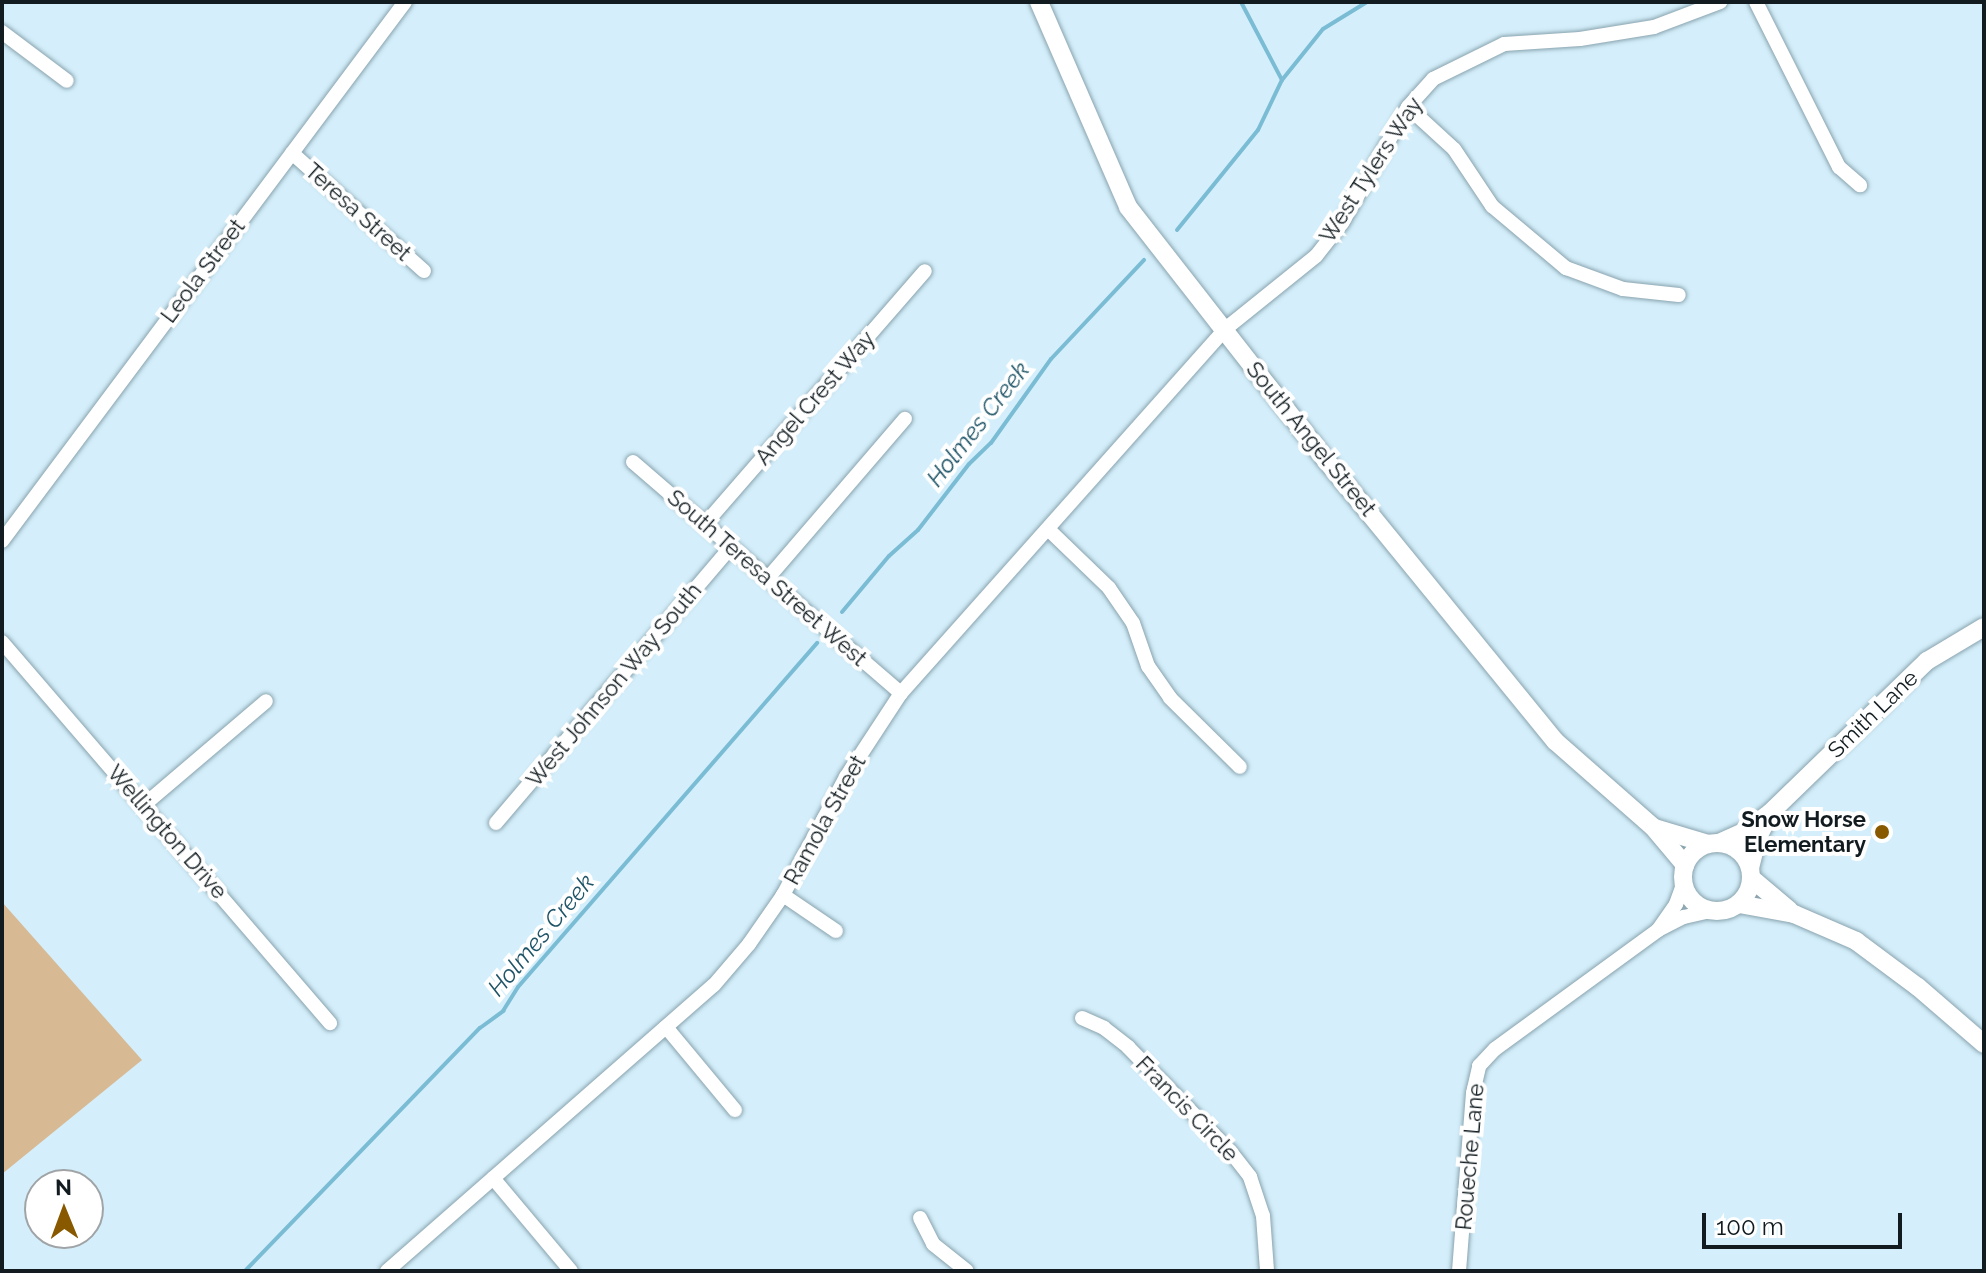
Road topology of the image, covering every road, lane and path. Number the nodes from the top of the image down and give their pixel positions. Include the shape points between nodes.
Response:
1 (405, 2) edge
2 (1039, 2) edge
3 (1720, 2) edge
4 (1756, 2) edge
5 (2, 32) edge
6 (67, 81) dead end
7 (1408, 107) junction
8 (292, 153) junction
9 (1860, 185) dead end
10 (424, 271) dead end
11 (925, 271) dead end
12 (1679, 295) dead end
13 (1224, 330) junction
14 (905, 419) dead end
15 (633, 462) dead end
16 (705, 524) junction
17 (1048, 529) junction
18 (2, 541) edge
19 (731, 547) junction
20 (768, 578) junction
21 (1984, 627) edge
22 (2, 642) edge
23 (901, 693) junction
24 (266, 701) dead end
25 (1240, 767) dead end
26 (144, 805) junction
27 (1770, 813) junction
28 (496, 823) dead end
29 (1653, 827) junction
30 (1714, 844) junction
31 (1685, 865) junction
32 (1751, 873) junction
33 (1683, 885) junction
34 (783, 895) junction
35 (1739, 904) junction
36 (1710, 911) junction
37 (1794, 914) junction
38 (1658, 930) junction
39 (836, 931) dead end
40 (1082, 1018) dead end
41 (330, 1023) dead end
42 (666, 1027) junction
43 (1984, 1044) edge
44 (735, 1110) dead end
45 (493, 1178) junction
46 (920, 1218) dead end
47 (387, 1271) edge
48 (571, 1271) edge
49 (967, 1271) edge
50 (1267, 1271) edge
51 (1459, 1271) edge

1 - 8 street, Leola Street
2 - 13 street, South Angel Street via 1128,207
3 - 7 street, West Tylers Way via 1654,27 1504,44 1433,79
4 - 9 street via 1839,167
5 - 6 street
7 - 12 street via 1454,149 1492,206 1566,268 1623,289
7 - 13 street, West Tylers Way via 1342,223 1316,256
8 - 10 street, Teresa Street
8 - 18 street, Leola Street
11 - 16 street, Angel Crest Way
13 - 17 street, Ramola Street
13 - 29 street, South Angel Street via 1555,741
14 - 20 street
15 - 16 street, South Teresa Street West
16 - 19 street, South Teresa Street West
17 - 23 street, Ramola Street
17 - 25 street via 1109,588 1133,623 1148,666 1170,698
19 - 20 street, South Teresa Street West
19 - 28 street, West Johnson Way South
20 - 23 street, South Teresa Street West
21 - 27 street, Smith Lane via 1927,661
22 - 26 street, Wellington Drive
23 - 34 street, Ramola Street via 846,777
24 - 26 street
26 - 41 street, Wellington Drive
27 - 30 street, Smith Lane via 1746,831
27 - 32 street, Smith Lane via 1757,839
29 - 30 street, South Angel Street
29 - 31 street, South Angel Street
30 - 31 street via 1698,849
30 - 32 street via 1740,852
31 - 33 street
32 - 35 street via 1750,888
32 - 37 street via 1767,895
33 - 36 street via 1693,902
33 - 38 street
34 - 39 street
34 - 42 street, Ramola Street via 714,985
35 - 36 street
35 - 37 street
36 - 38 street
37 - 43 street via 1856,941
38 - 51 street, Roueche Lane via 1479,1066
40 - 50 street, Francis Circle via 1128,1047 1250,1177 1263,1216
42 - 44 street
42 - 45 street, Ramola Street
45 - 47 street, Ramola Street
45 - 48 street
46 - 49 street via 933,1244

